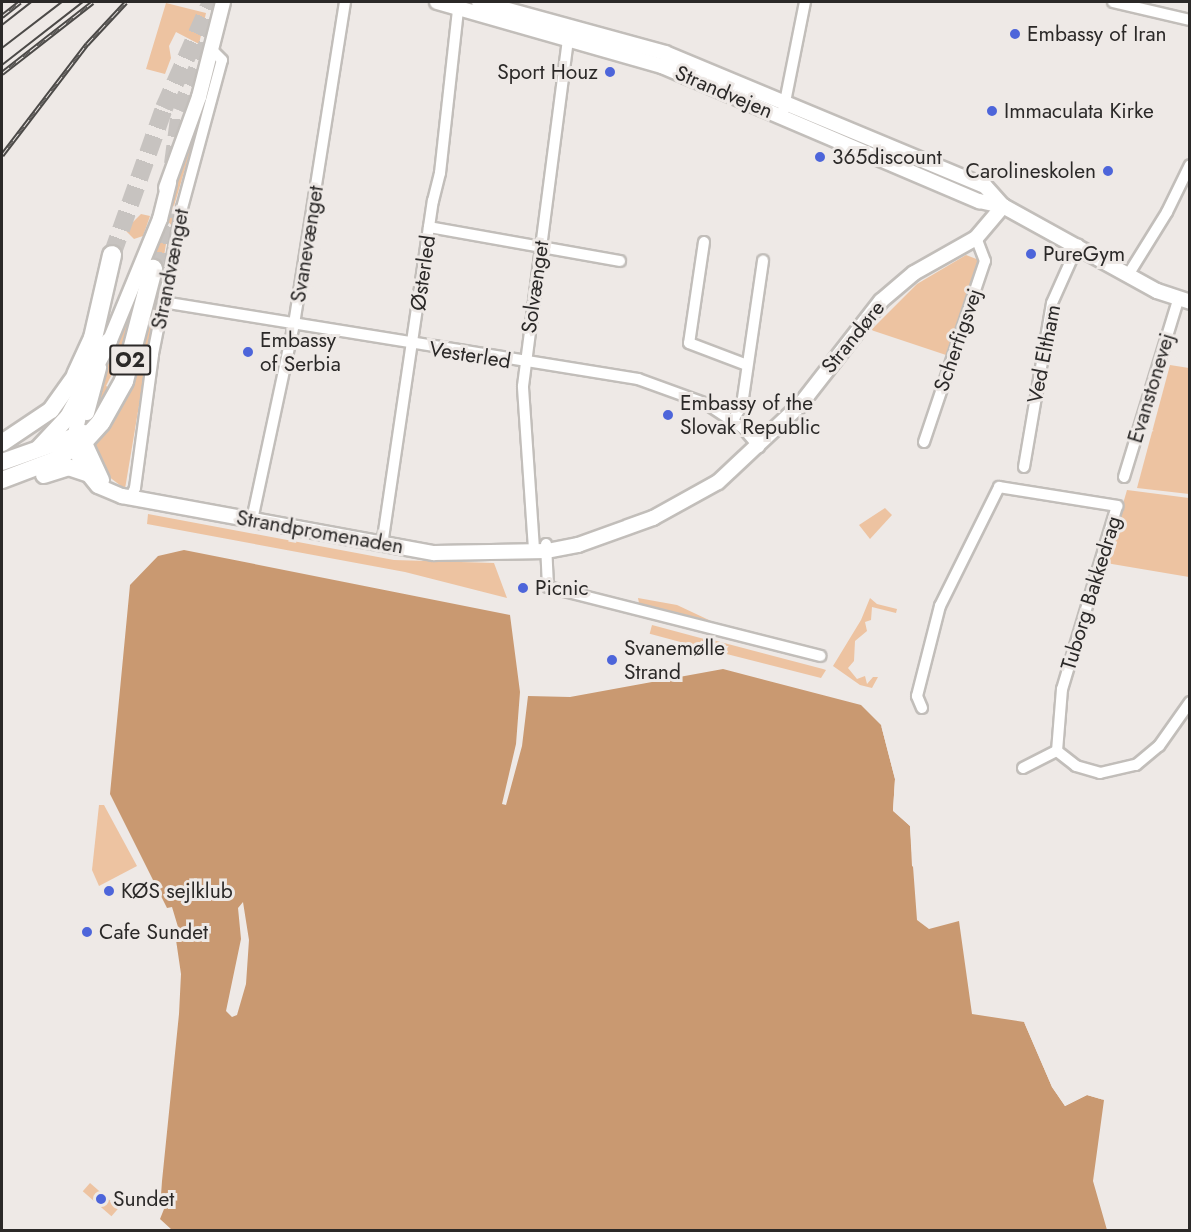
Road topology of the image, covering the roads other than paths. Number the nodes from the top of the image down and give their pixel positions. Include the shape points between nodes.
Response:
1 (223, 2) edge
2 (345, 2) edge
3 (437, 2) edge
4 (479, 2) edge
5 (805, 2) edge
6 (1113, 2) edge
7 (458, 5) edge
8 (1190, 20) edge
9 (569, 32) junction
10 (210, 48) junction
11 (784, 111) junction
12 (1190, 165) edge
13 (1003, 206) junction
14 (429, 227) junction
15 (976, 238) junction
16 (704, 242) dead end
17 (1078, 245) junction
18 (541, 247) junction
19 (112, 255) tunnel mouth
20 (148, 261) junction
21 (620, 261) dead end
22 (763, 261) dead end
23 (1128, 275) junction
24 (1184, 301) edge
25 (163, 303) junction
26 (294, 324) junction
27 (109, 341) junction
28 (413, 346) junction
29 (525, 363) junction
30 (747, 365) junction
31 (76, 375) joint
32 (733, 420) junction
33 (80, 439) junction
34 (924, 442) dead end
35 (2, 443) edge
36 (759, 447) junction
37 (39, 448) junction
38 (2, 462) edge
39 (1024, 467) dead end
40 (86, 473) junction
41 (1124, 477) dead end
42 (8, 479) edge
43 (109, 489) junction
44 (130, 498) junction
45 (252, 520) junction
46 (382, 545) junction
47 (542, 548) junction
48 (820, 656) dead end
49 (1190, 702) edge
50 (922, 708) dead end
51 (1057, 751) junction
52 (1023, 768) dead end

1 - 10 street, Strandvænget
2 - 26 street, Svanevænget
3 - 7 street, Strandvejen
4 - 9 street, Strandvejen
5 - 11 street
6 - 8 street
7 - 9 street, Strandvejen
7 - 14 street, Østerled via 440,173
9 - 11 street, Strandvejen via 665,53
9 - 18 street, Solvænget
10 - 20 street, Strandvænget via 199,97 169,182
10 - 25 street, Strandvænget via 222,60 199,135
11 - 13 street, Strandvejen via 985,186
12 - 23 street via 1167,212
13 - 15 street, Strandøre
13 - 17 street, Strandvejen
14 - 18 street
14 - 28 street, Østerled
15 - 34 street, Scherfigsvej via 985,261
15 - 36 street, Strandøre via 914,273 881,301 800,405
16 - 30 street via 689,343
17 - 23 street, Strandvejen
17 - 39 street, Ved Eltham via 1052,303
18 - 21 street
18 - 29 street, Solvænget
19 - 31 highway, O2 via 93,338
20 - 27 street, Strandvænget
20 - 33 highway, O2 via 124,381 101,422
22 - 30 street
23 - 24 street, Strandvejen
24 - 41 street, Evanstonevej
25 - 26 street, Vesterled
25 - 44 street, Strandvænget via 135,488
26 - 28 street, Vesterled
26 - 45 street, Svanevænget
27 - 33 street, Strandvænget via 78,414
27 - 37 main road via 68,417
28 - 29 street, Vesterled
28 - 46 street, Østerled
29 - 32 street, Vesterled via 659,384 707,404
29 - 47 street, Solvænget
30 - 32 street via 742,405
31 - 35 main road, O2 via 43,417
32 - 36 street, Vesterled
33 - 37 main road
33 - 40 street
33 - 42 main road, O2
33 - 43 street
36 - 47 street, Strandøre via 686,502 618,531
37 - 38 main road
40 - 42 main road via 68,467 43,476
40 - 43 street, Strandpromenaden via 98,486
43 - 44 street, Strandpromenaden
44 - 45 street, Strandpromenaden
45 - 46 street, Strandpromenaden
46 - 47 street, Strandpromenaden via 467,554
47 - 48 street via 548,587
49 - 51 street via 1159,747 1137,765 1100,773 1076,766
50 - 51 street, Tuborg Bakkedrag via 917,696 940,606 999,487 1117,506 1062,689
51 - 52 street

